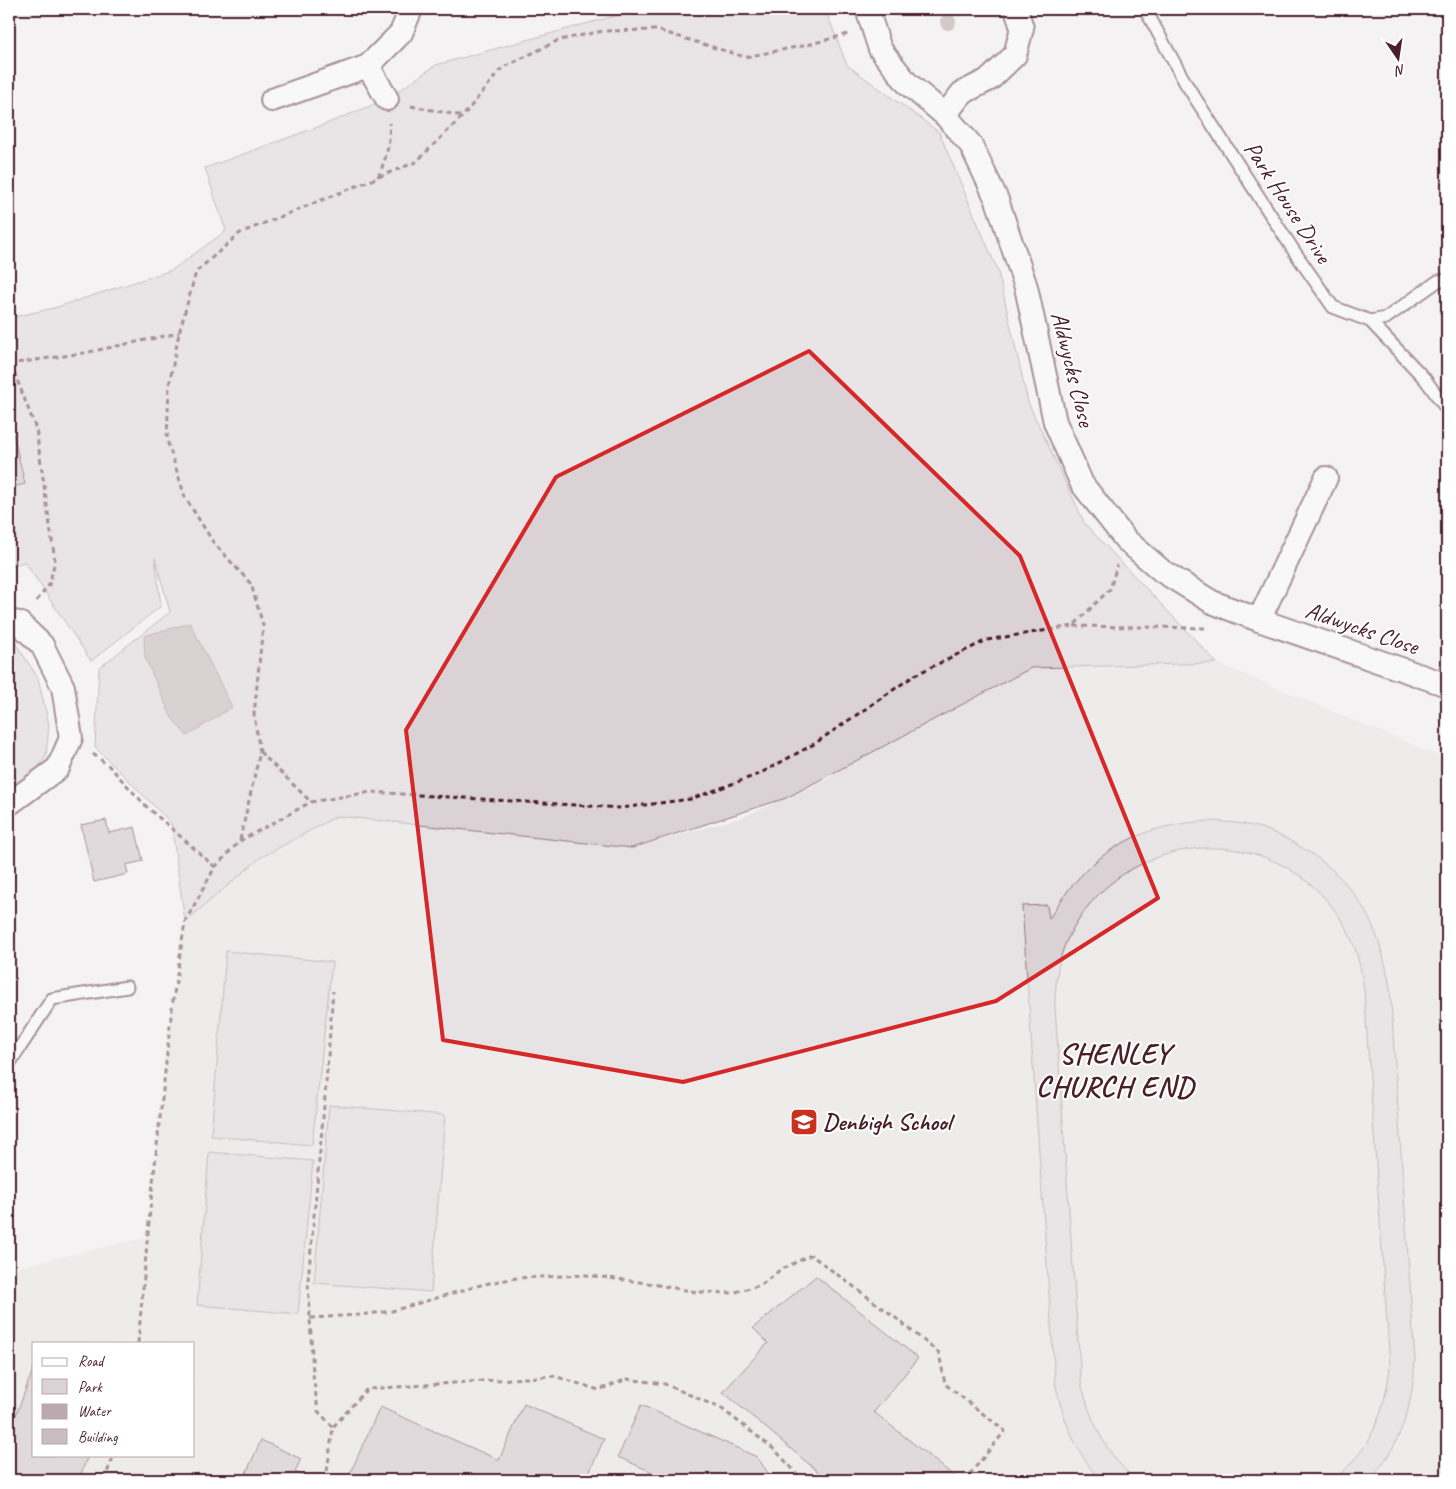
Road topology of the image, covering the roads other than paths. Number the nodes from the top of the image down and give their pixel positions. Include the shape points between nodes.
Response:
1 (411, 9) edge
2 (1016, 9) edge
3 (1145, 9) edge
4 (869, 18) edge
5 (368, 66) junction
6 (387, 99) road end
7 (272, 100) dead end
8 (945, 115) junction
9 (1447, 280) edge
10 (1370, 321) junction
11 (1447, 410) edge
12 (1326, 478) dead end
13 (1259, 620) junction
14 (14, 622) edge
15 (1447, 685) edge
16 (9, 804) edge
17 (127, 987) dead end
18 (9, 1064) edge

1 - 5 street via 401,33
2 - 8 street via 1022,28 1015,55 990,79 962,92
3 - 10 lane, Park House Drive via 1186,84 1333,307
4 - 8 street, Aldwycks Close via 880,49 907,83
5 - 6 street
5 - 7 street
8 - 13 street, Aldwycks Close via 971,145 997,200 1026,287 1055,422 1082,484 1126,540 1162,571 1212,602
9 - 10 lane via 1438,281 1386,318
10 - 11 lane via 1425,379
12 - 13 street
13 - 15 street, Aldwycks Close
14 - 16 street via 42,645 63,687 71,738 58,768
17 - 18 lane via 52,999

